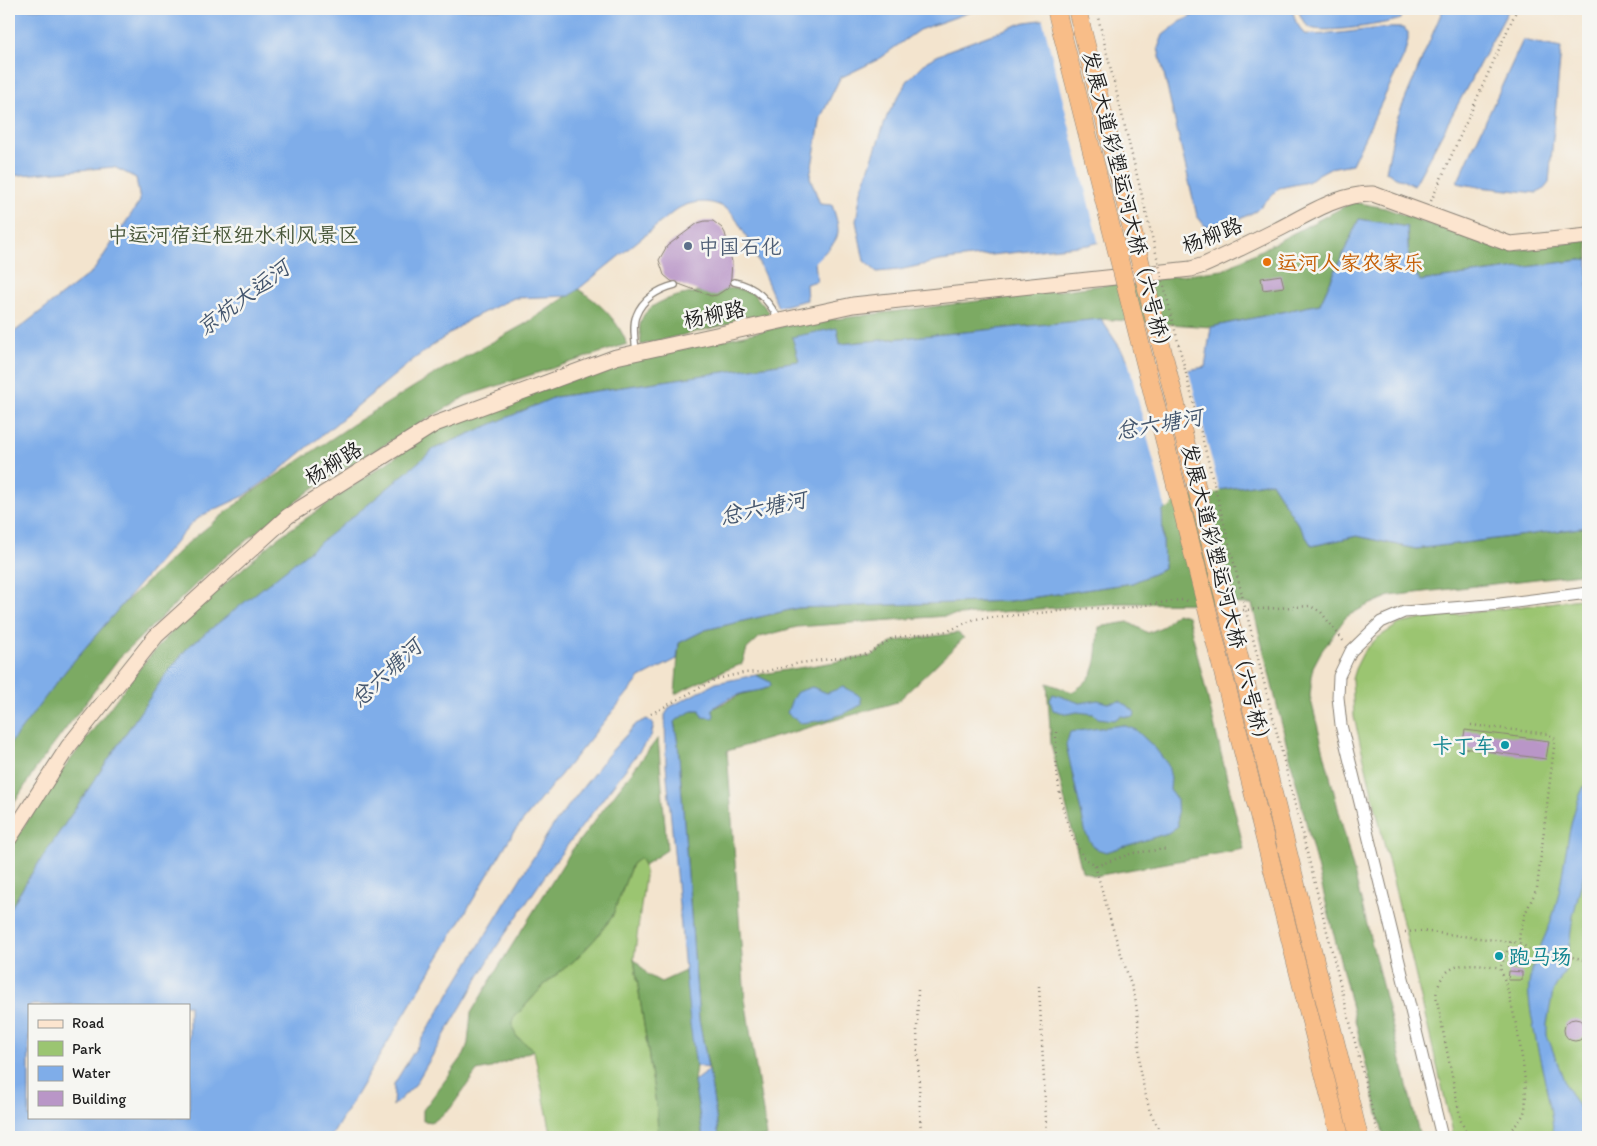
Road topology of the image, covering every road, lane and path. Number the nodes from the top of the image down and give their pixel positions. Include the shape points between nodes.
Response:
1 (1056, 9) edge
2 (1077, 9) edge
3 (1096, 9) edge
4 (1517, 9) edge
5 (1425, 213) junction
6 (1588, 236) edge
7 (734, 282) dead end
8 (675, 285) dead end
9 (780, 321) junction
10 (636, 353) junction
11 (1588, 593) edge
12 (1192, 601) dead end
13 (1236, 610) dead end
14 (1351, 651) junction
15 (651, 714) dead end
16 (1471, 724) dead end
17 (1056, 732) dead end
18 (9, 839) edge
19 (1167, 849) dead end
20 (1095, 866) junction
21 (1392, 934) junction
22 (1511, 942) junction
23 (1520, 943) junction
24 (1588, 960) edge
25 (1500, 968) junction
26 (1039, 986) dead end
27 (918, 990) dead end
28 (921, 1137) edge
29 (1046, 1137) edge
30 (1163, 1137) edge
31 (1340, 1137) edge
32 (1359, 1137) edge
33 (1379, 1137) edge
34 (1442, 1137) edge
35 (1473, 1137) edge
36 (1500, 1137) edge

1 - 31 main road, 发展大道彩塑运河大桥（六号桥）, bridge
2 - 32 main road, 发展大道彩塑运河大桥（六号桥）, bridge
3 - 33 path, bridge
4 - 5 path
5 - 6 street, 杨柳路 via 1510,244
5 - 9 street, 杨柳路 via 1373,194 1362,194 1327,204 1191,269 853,305
7 - 9 lane via 750,286 761,294
8 - 10 lane via 646,300 635,316
9 - 10 street, 杨柳路
10 - 18 street, 杨柳路 via 616,357 435,424 288,516 156,636 68,747
11 - 14 street via 1404,612 1381,622
12 - 15 path via 975,619 948,631 893,638 868,654 800,663 716,680
13 - 14 path via 1310,606 1321,612
14 - 21 street via 1339,676 1341,725
16 - 23 path via 1548,734 1555,739 1537,888 1525,914
17 - 20 path via 1059,789 1064,811 1082,855
19 - 20 path via 1132,853
20 - 30 path via 1135,997 1140,1072 1150,1112
21 - 22 path via 1421,931
21 - 34 street
22 - 23 path
22 - 25 path
23 - 24 path via 1534,950
25 - 35 path via 1460,966 1446,971 1437,985 1436,996 1461,1121
25 - 36 path via 1507,984 1525,1072 1526,1099 1518,1124
26 - 29 path
27 - 28 path via 916,1031

